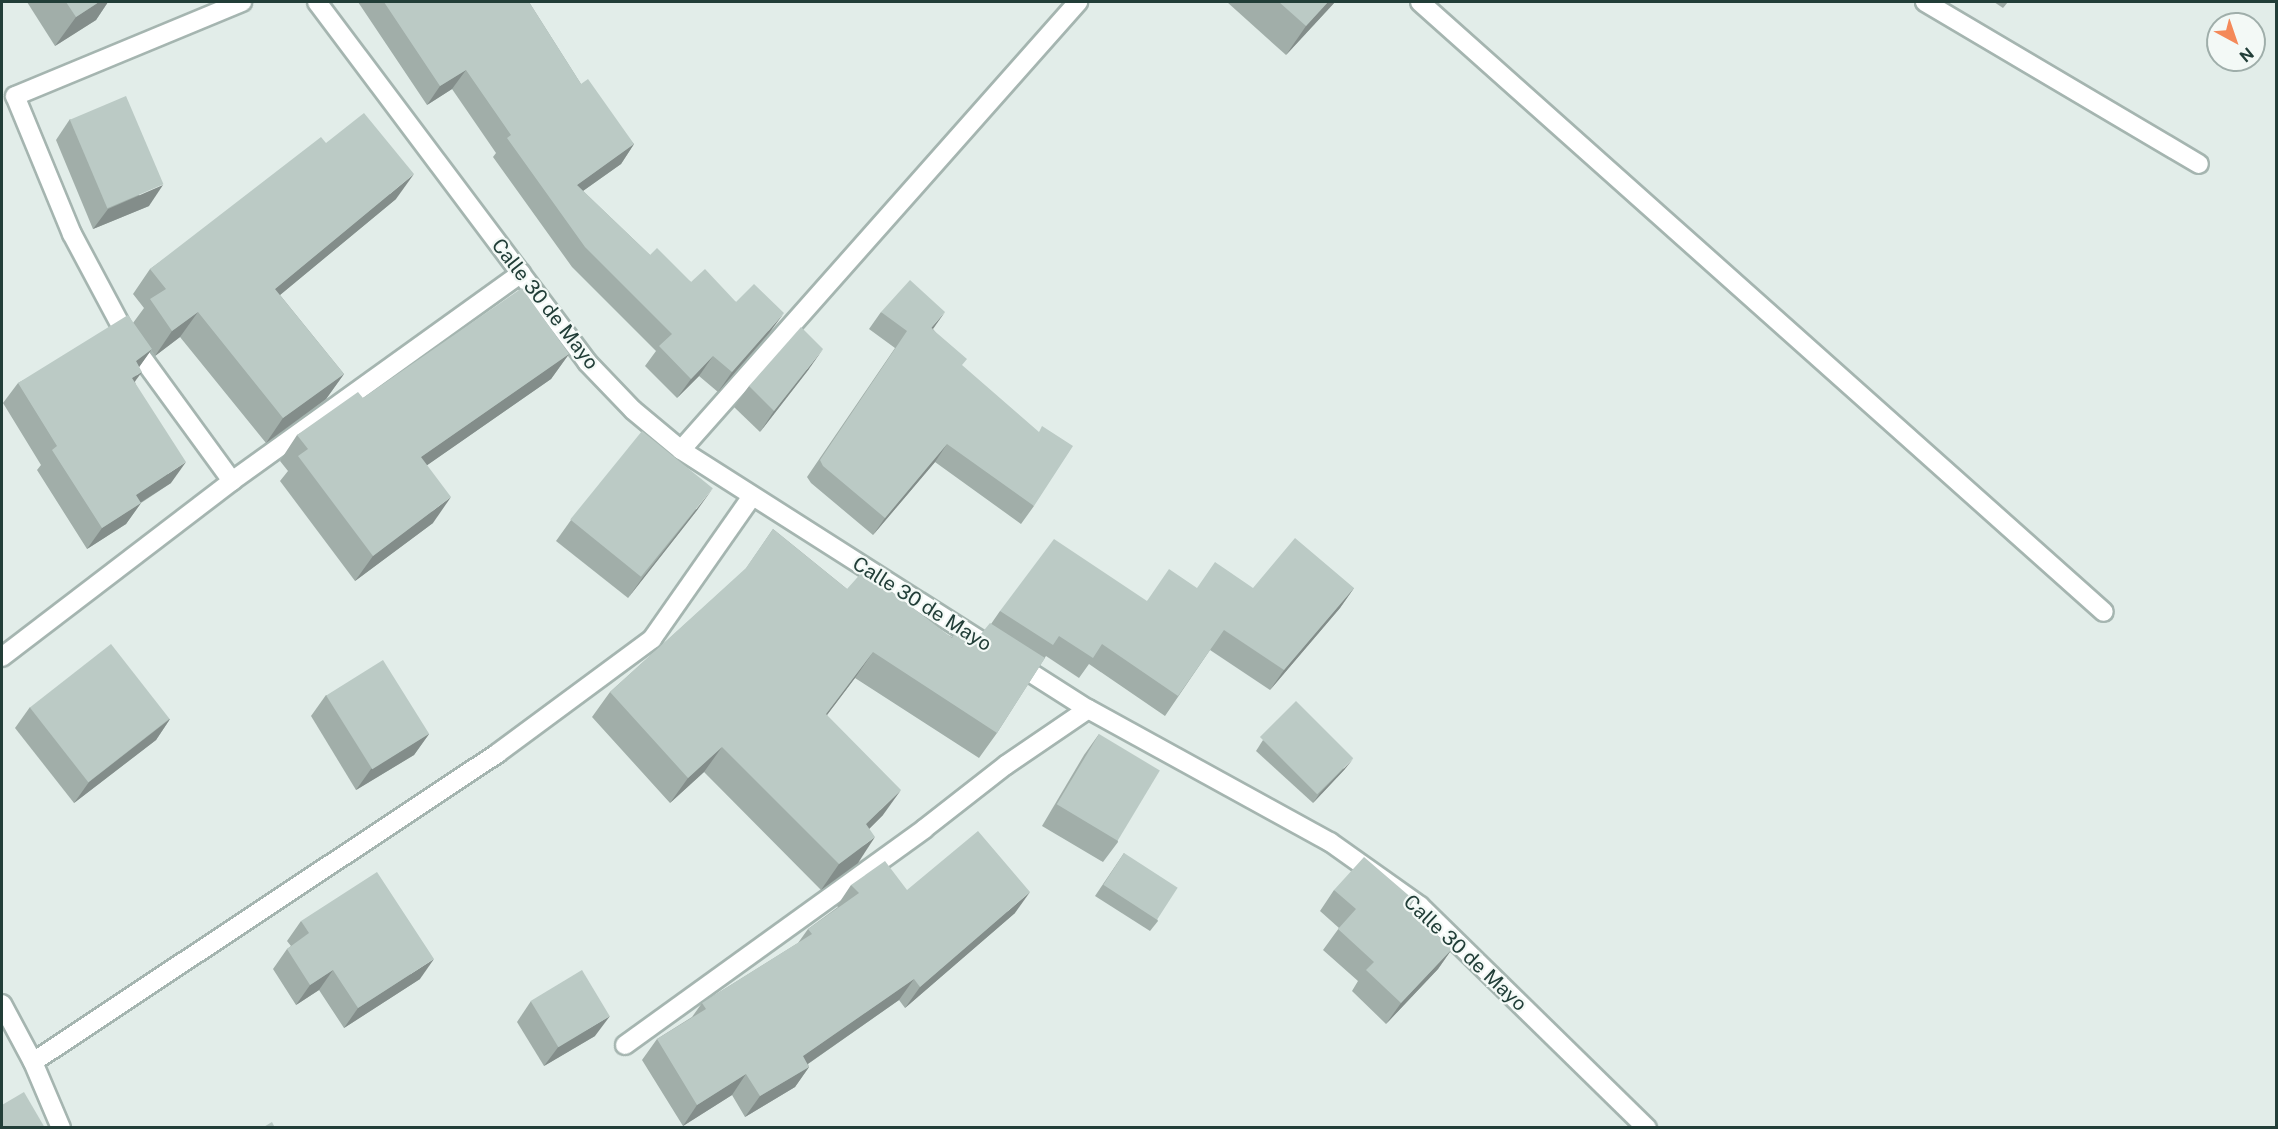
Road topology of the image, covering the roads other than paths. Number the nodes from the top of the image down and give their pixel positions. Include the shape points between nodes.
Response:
1 (242, 2) edge
2 (317, 2) edge
3 (1078, 2) edge
4 (1420, 2) edge
5 (1925, 2) edge
6 (2199, 164) dead end
7 (520, 273) junction
8 (681, 450) junction
9 (232, 482) junction
10 (752, 496) junction
11 (2104, 612) dead end
12 (2, 657) edge
13 (1088, 709) junction
14 (2, 1004) edge
15 (624, 1045) dead end
16 (33, 1062) junction
17 (61, 1128) edge
18 (1647, 1128) edge

1 - 9 street via 15,96 72,234 127,337
2 - 7 street, Calle 30 de Mayo
3 - 8 street
4 - 11 street
5 - 6 street
7 - 8 street, Calle 30 de Mayo via 587,362 633,410
7 - 9 street
8 - 10 street, Calle 30 de Mayo
9 - 12 street
10 - 13 street, Calle 30 de Mayo
10 - 16 street via 652,639 498,753
13 - 15 street
13 - 18 street, Calle 30 de Mayo via 1330,842 1420,906
14 - 16 street
16 - 17 street

